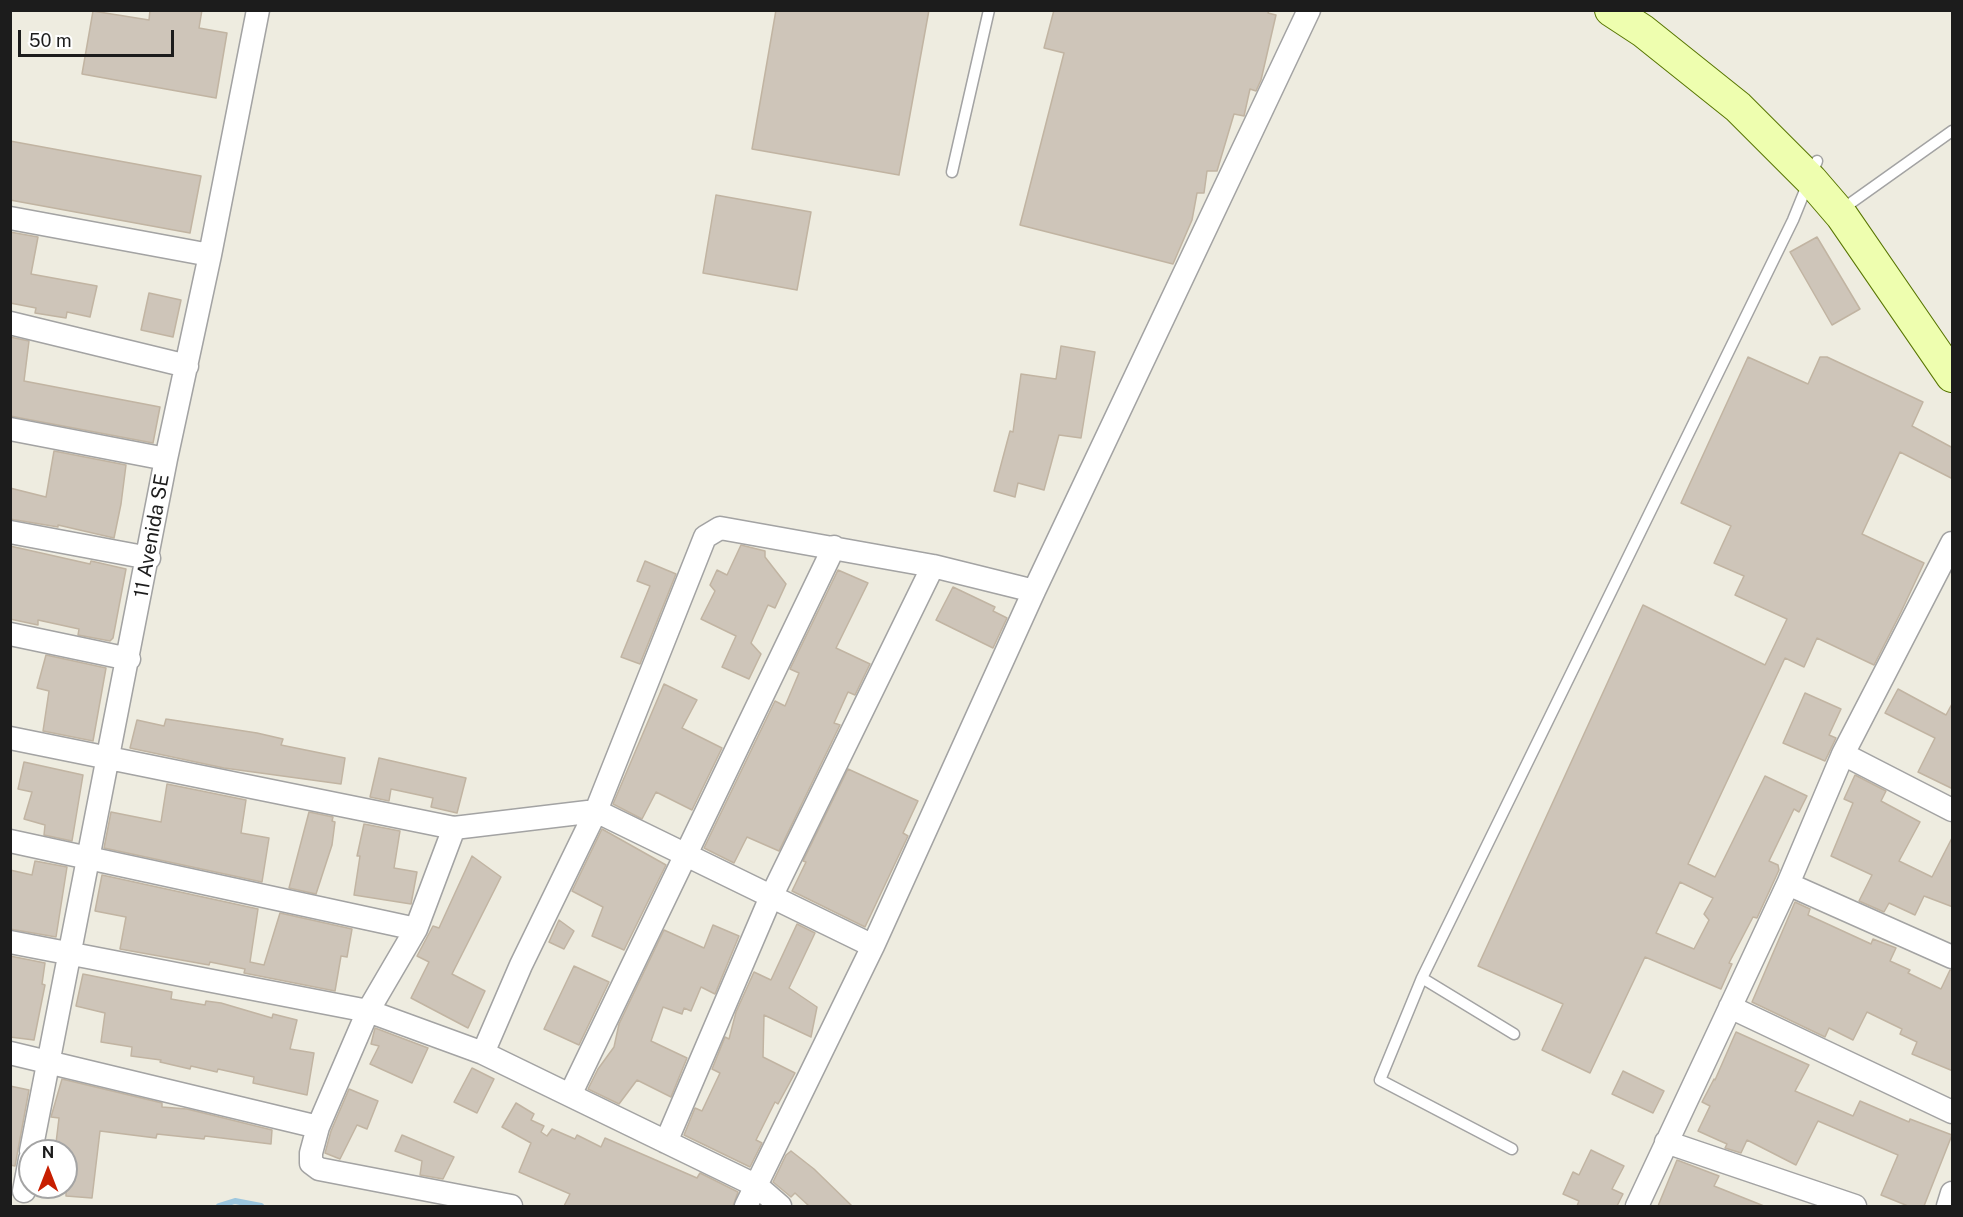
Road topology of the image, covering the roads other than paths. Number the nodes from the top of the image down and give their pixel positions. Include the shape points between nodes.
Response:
1 (258, 10) edge
2 (989, 10) edge
3 (1310, 10) edge
4 (1611, 10) edge
5 (1640, 10) edge
6 (1953, 130) edge
7 (1814, 170) junction
8 (952, 172) dead end
9 (1845, 207) junction
10 (10, 218) edge
11 (210, 255) junction
12 (10, 323) edge
13 (1953, 350) edge
14 (187, 366) junction
15 (1953, 376) edge
16 (10, 429) edge
17 (166, 459) junction
18 (10, 532) edge
19 (834, 547) junction
20 (1951, 551) edge
21 (149, 558) junction
22 (933, 566) junction
23 (1034, 591) junction
24 (10, 634) edge
25 (129, 659) junction
26 (10, 738) edge
27 (1843, 754) junction
28 (109, 760) junction
29 (1953, 810) edge
30 (596, 811) junction
31 (454, 828) junction
32 (10, 841) edge
33 (686, 855) junction
34 (90, 858) junction
35 (1788, 884) junction
36 (770, 898) junction
37 (416, 930) junction
38 (10, 942) edge
39 (873, 946) junction
40 (71, 956) junction
41 (1953, 957) edge
42 (1422, 978) junction
43 (1730, 1007) junction
44 (368, 1011) junction
45 (1514, 1034) dead end
46 (10, 1053) edge
47 (483, 1053) junction
48 (49, 1062) junction
49 (570, 1095) junction
50 (1953, 1112) edge
51 (318, 1126) junction
52 (34, 1139) edge
53 (666, 1142) junction
54 (1666, 1142) junction
55 (1512, 1149) dead end
56 (757, 1186) junction
57 (1953, 1193) edge
58 (511, 1206) edge
59 (746, 1206) edge
60 (780, 1206) edge
61 (1637, 1206) edge
62 (1855, 1206) edge
63 (1948, 1206) edge

1 - 11 street, 11 Avenida SE
2 - 8 lane
3 - 23 street
4 - 7 main road via 1643,31
5 - 7 main road via 1746,94
6 - 9 lane
7 - 9 main road
7 - 42 lane
9 - 13 main road
9 - 15 main road
10 - 11 street
11 - 14 street, 11 Avenida SE
12 - 14 street
14 - 17 street, 11 Avenida SE
16 - 17 street
17 - 21 street, 11 Avenida SE
18 - 21 street
19 - 22 street
19 - 30 street via 720,528 705,537
19 - 33 street
20 - 27 street
21 - 25 street, 11 Avenida SE
22 - 23 street
22 - 36 street
23 - 39 street
24 - 25 street
25 - 28 street, 11 Avenida SE
26 - 28 street
27 - 29 street
27 - 35 street
28 - 31 street
28 - 34 street, 11 Avenida SE
30 - 31 street
30 - 33 street
30 - 47 street
31 - 37 street
32 - 34 street
33 - 36 street
33 - 49 street
34 - 37 street
34 - 40 street, 11 Avenida SE
35 - 41 street
35 - 43 street
36 - 39 street
36 - 53 street
37 - 44 street
38 - 40 street
39 - 56 street
40 - 44 street
40 - 48 street, 11 Avenida SE
42 - 45 lane
42 - 55 lane via 1380,1080
43 - 50 street
43 - 54 street
44 - 47 street
44 - 51 street
46 - 48 street
47 - 49 street
48 - 51 street
48 - 52 street, 11 Avenida SE
49 - 53 street
51 - 58 street via 310,1153 311,1163 319,1168
53 - 56 street
54 - 61 street
54 - 62 street
56 - 59 street
56 - 60 street
57 - 63 street

